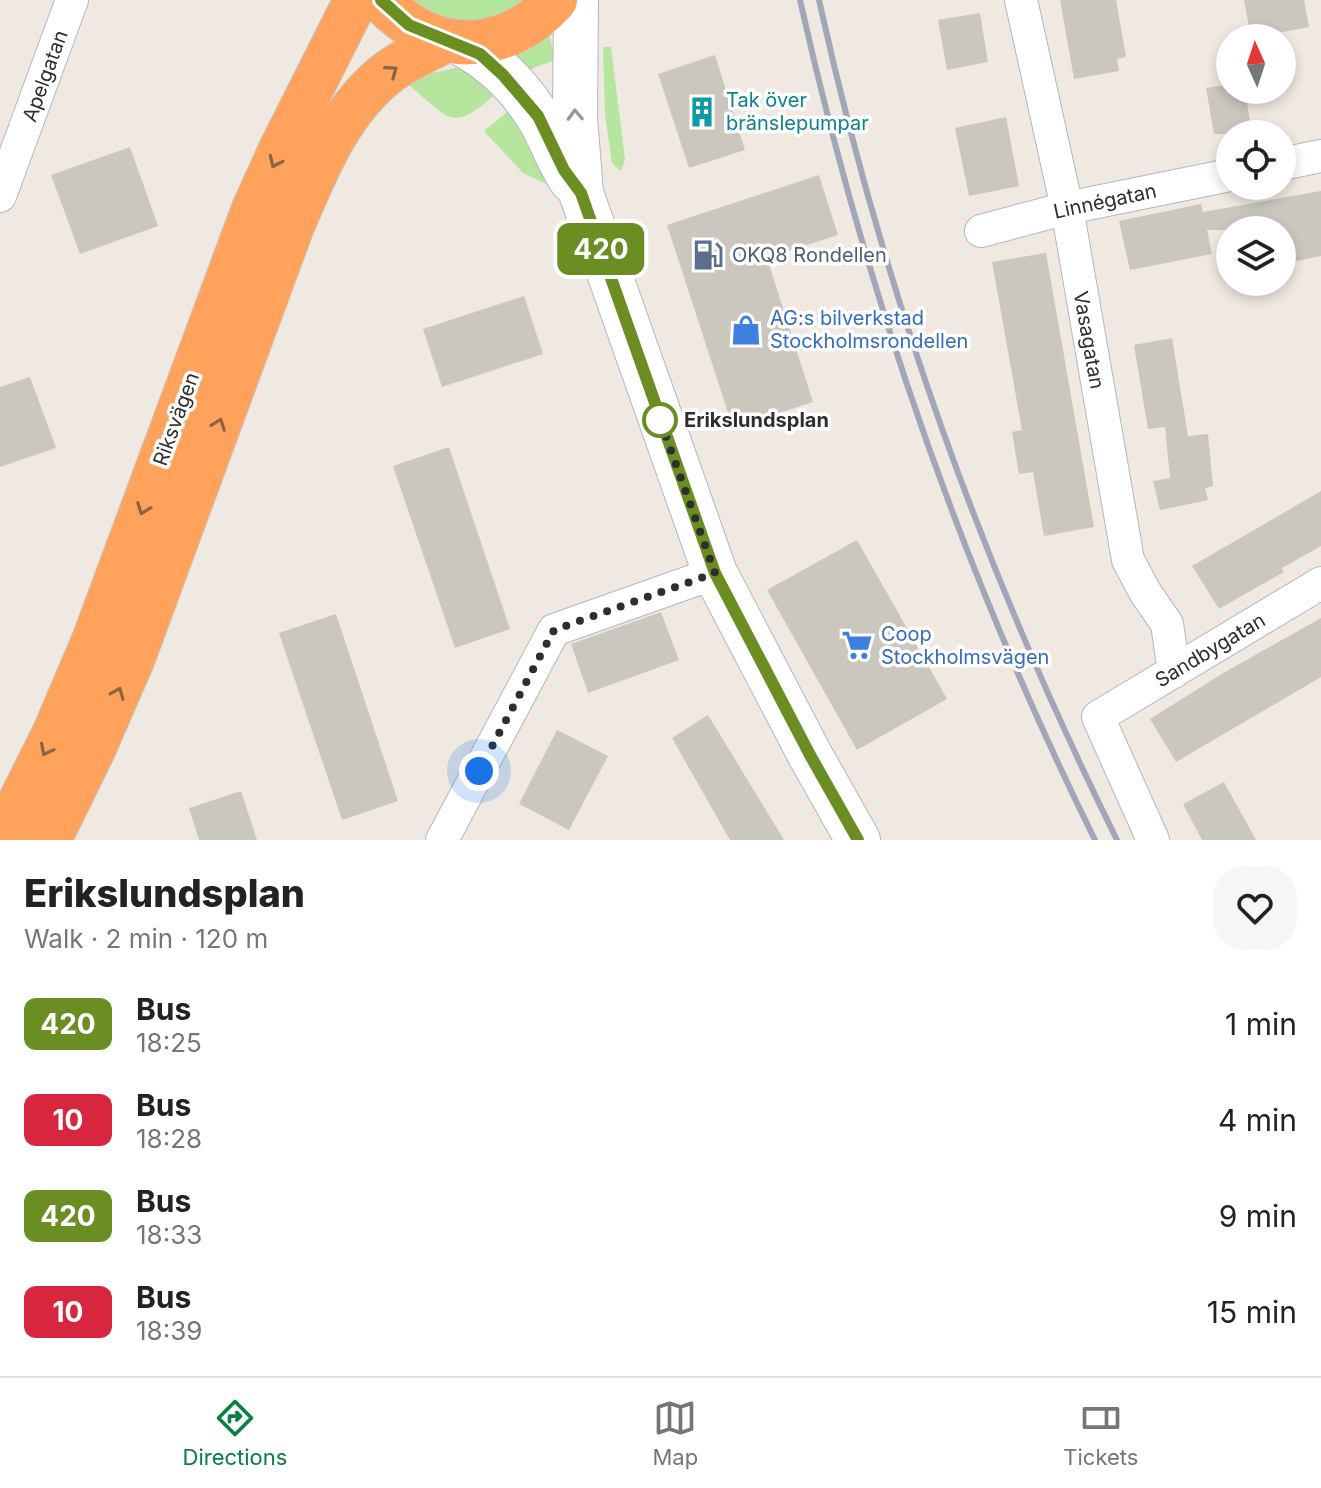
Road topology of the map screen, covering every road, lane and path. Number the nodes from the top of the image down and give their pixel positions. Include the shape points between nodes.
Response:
1 (72, 0) edge
2 (356, 0) edge
3 (381, 0) edge
4 (555, 0) edge
5 (576, 0) edge
6 (1021, 0) edge
7 (453, 42) junction
8 (1321, 156) edge
9 (1296, 161) edge
10 (1216, 178) edge
11 (581, 193) junction
12 (0, 196) edge
13 (1067, 208) junction
14 (981, 231) dead end
15 (715, 573) junction
16 (1321, 583) edge
17 (1174, 672) junction
18 (1, 840) edge
19 (49, 840) edge
20 (442, 840) edge
21 (858, 840) edge
22 (1153, 840) edge

1 - 12 street, Apelgatan
2 -> 18 highway, Riksvägen via 253,211 94,640
3 - 7 highway via 409,25
4 - 7 highway via 531,24 497,41
11 -> 5 main road via 575,118
6 - 13 street, Vasagatan
7 - 11 main road via 480,54 519,91
19 -> 7 highway via 133,658 319,162 365,93 412,57
8 - 9 street
10 - 13 street, Linnégatan
11 - 15 main road
13 - 14 street, Linnégatan
13 - 17 street, Vasagatan via 1128,560 1167,624
15 - 20 street via 554,630
15 - 21 main road
16 - 17 street, Sandbygatan
17 - 22 street, Sandbygatan via 1098,717

